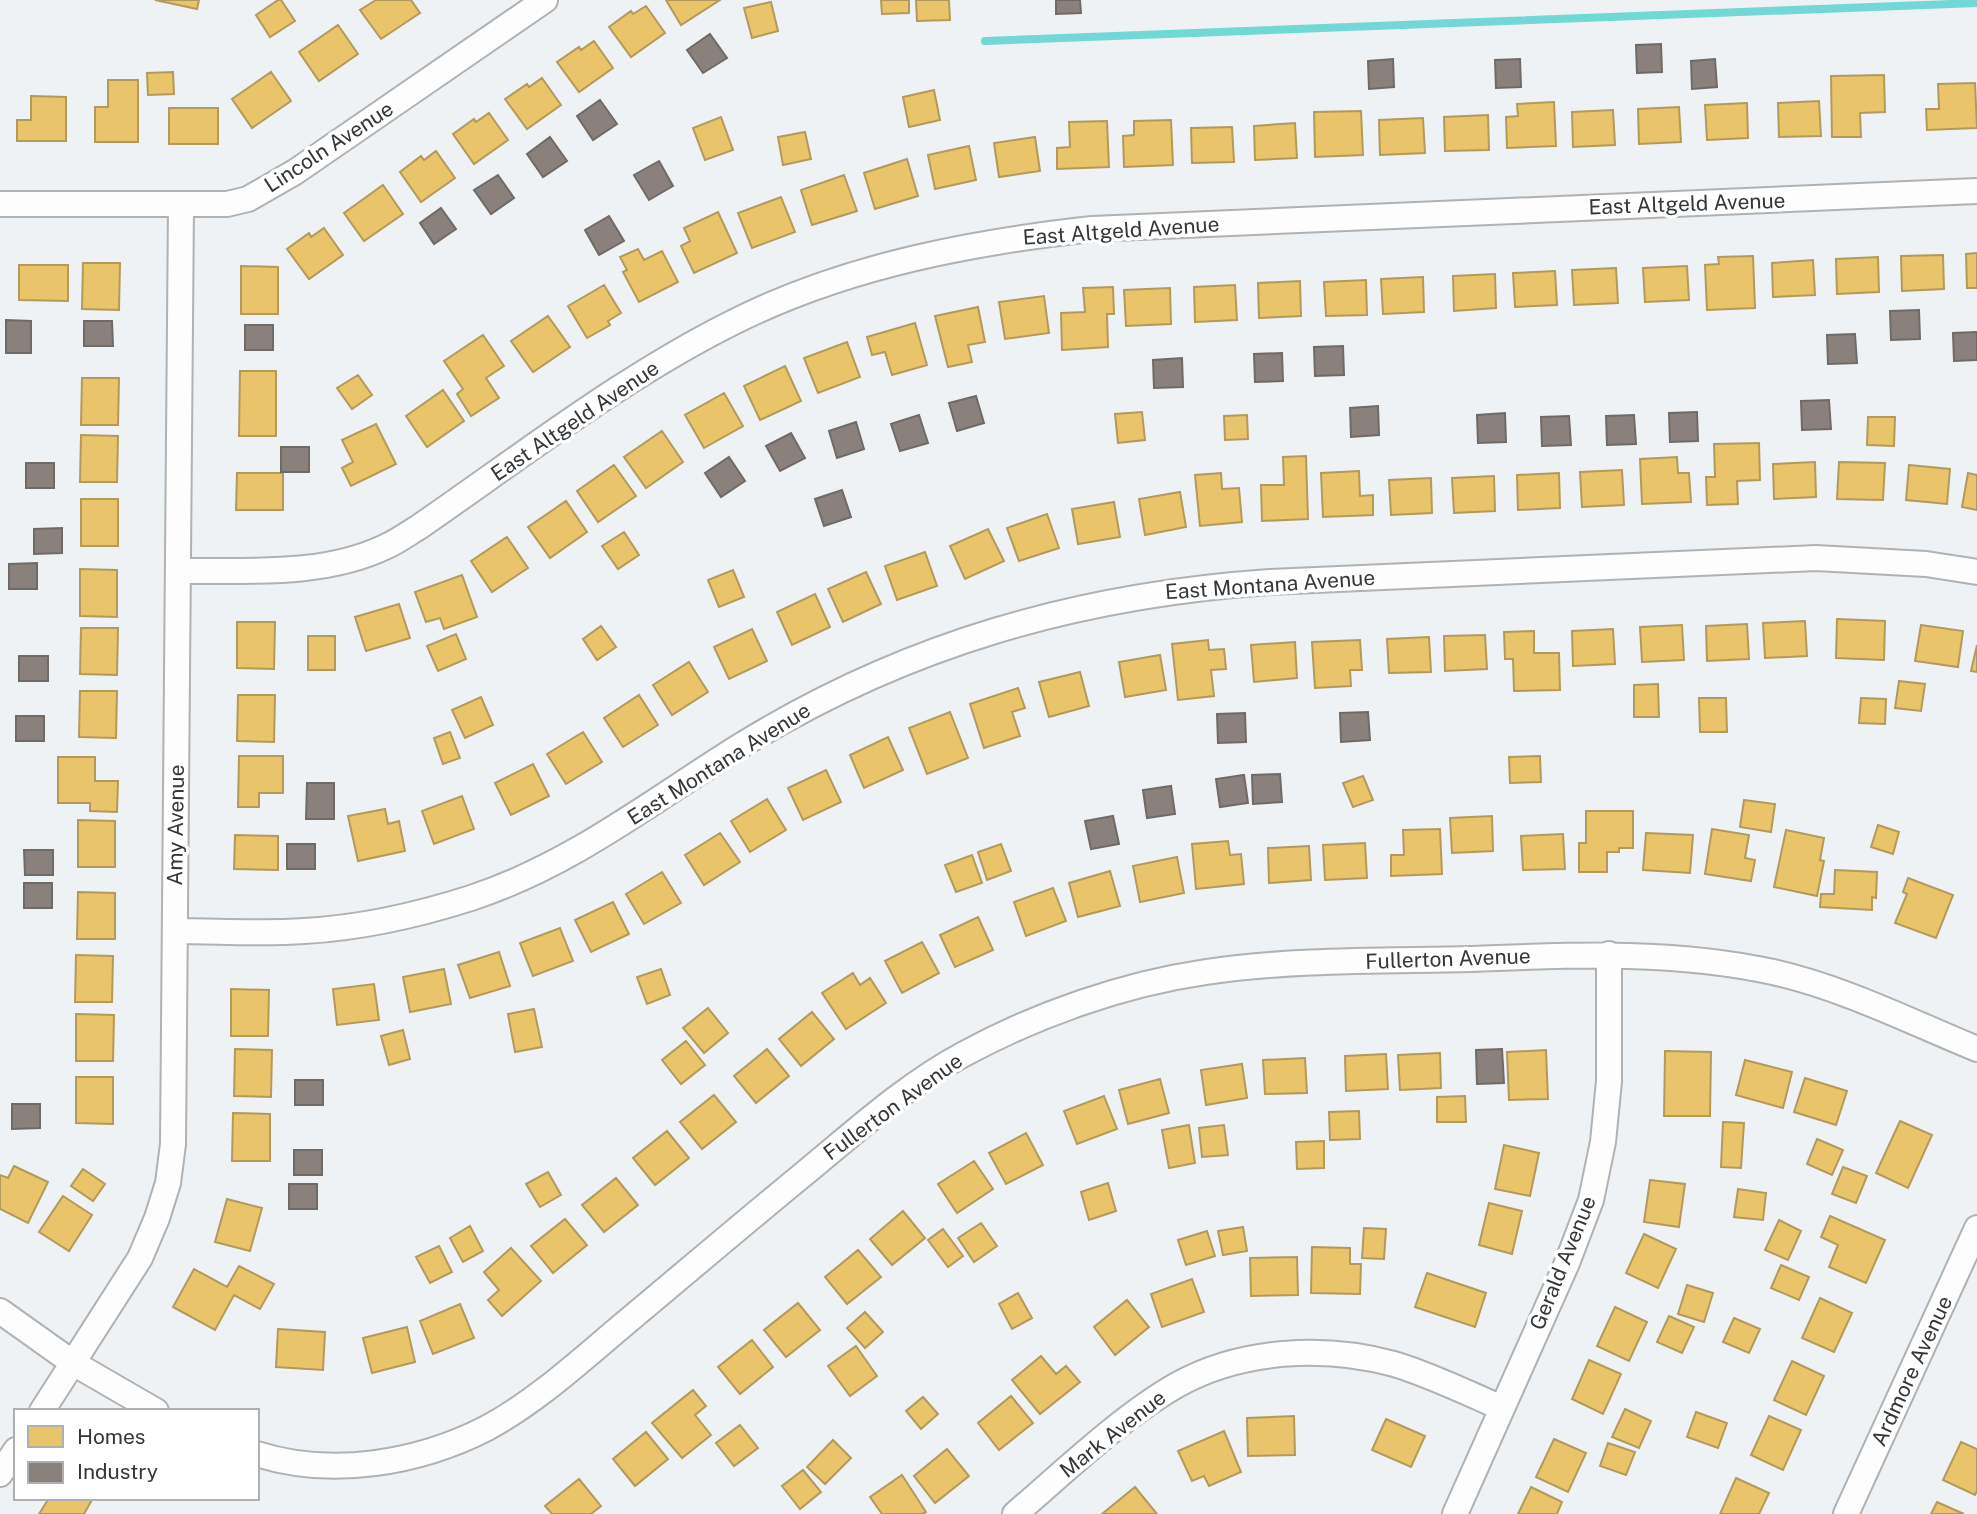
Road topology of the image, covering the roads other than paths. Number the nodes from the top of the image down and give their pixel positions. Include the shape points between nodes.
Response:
1 (545, 0) edge
2 (1977, 191) edge
3 (0, 204) edge
4 (181, 205) junction
5 (178, 571) junction
6 (1977, 572) edge
7 (175, 931) junction
8 (1609, 954) junction
9 (1977, 1049) edge
10 (1977, 1228) edge
11 (0, 1311) edge
12 (73, 1363) junction
13 (1502, 1408) junction
14 (43, 1409) edge
15 (153, 1409) edge
16 (14, 1453) edge
17 (259, 1454) edge
18 (0, 1474) edge
19 (1015, 1514) edge
20 (1455, 1514) edge
21 (1846, 1514) edge

1 - 4 street, Lincoln Avenue via 295,172 248,199
2 - 5 street, East Altgeld Avenue via 1092,229 960,247 844,279 744,317 634,379 387,547 296,569
3 - 4 street, Lincoln Avenue
4 - 5 street, Amy Avenue
5 - 7 street, Amy Avenue
6 - 7 street, East Montana Avenue via 1926,564 1816,558 1270,582 1108,602 957,642 837,693 741,746 573,853 472,897 354,925 306,931
7 - 12 street, Amy Avenue via 173,1144 168,1184 140,1258
8 - 9 street, Fullerton Avenue via 1691,958 1774,972 1828,988
8 - 13 street, Gerald Avenue via 1607,1104 1591,1200
8 - 17 street, Fullerton Avenue via 1229,969 1134,988 1047,1016 927,1077 849,1136 565,1374 489,1427 408,1458 366,1464 304,1463
10 - 21 street, Ardmore Avenue
11 - 12 street
12 - 14 street, Amy Avenue
12 - 15 street
13 - 19 street, Mark Avenue via 1416,1372 1361,1357 1305,1353 1235,1363 1179,1384 1149,1402
13 - 20 street, Gerald Avenue
16 - 18 street

